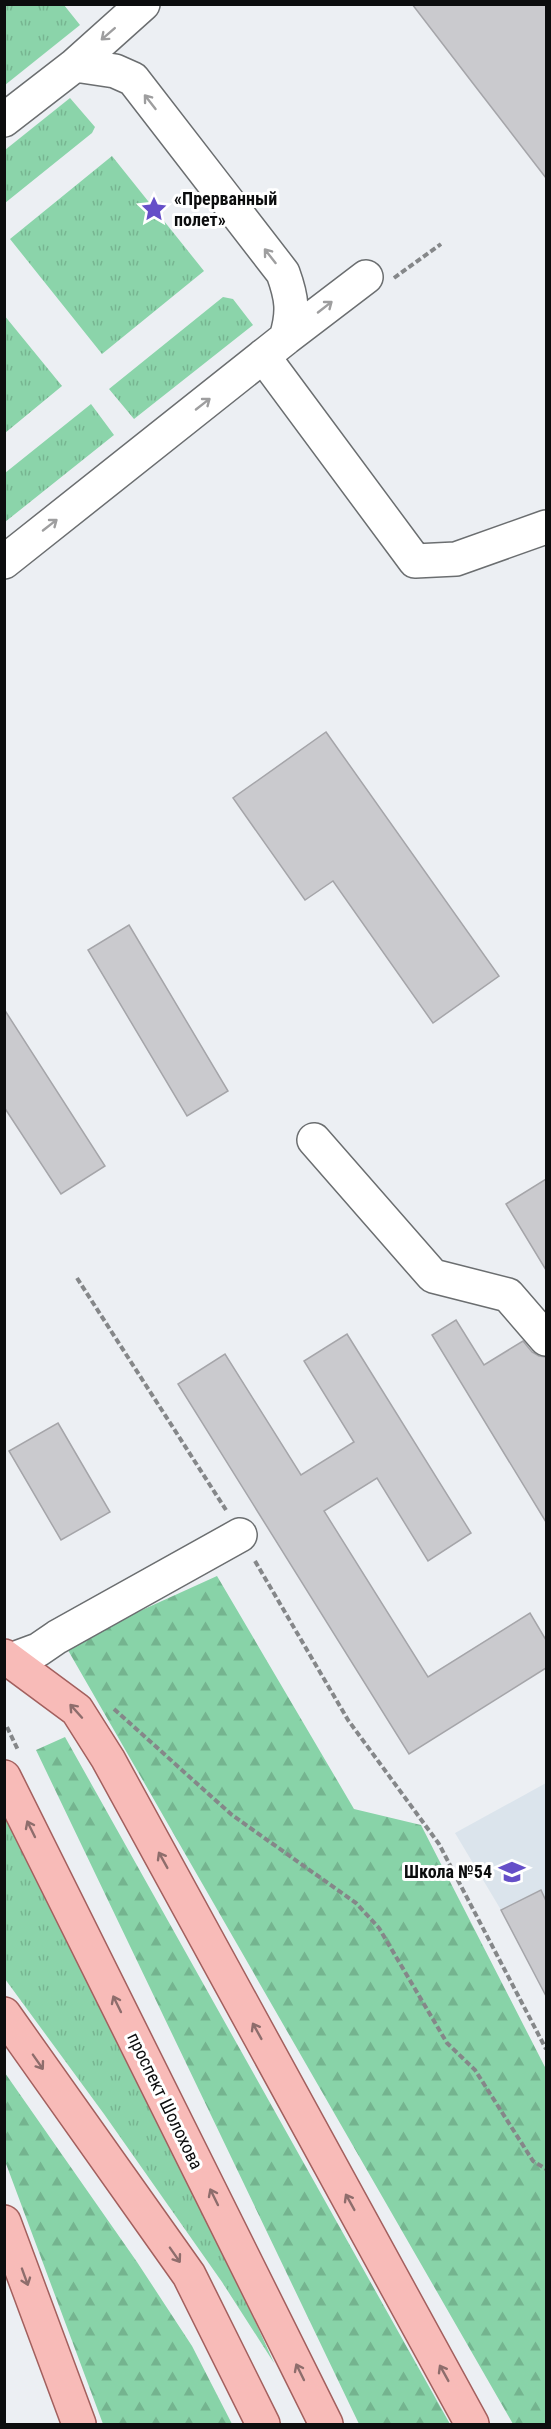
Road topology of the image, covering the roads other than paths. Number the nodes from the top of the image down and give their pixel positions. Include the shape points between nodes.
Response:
1 (143, 4) edge
2 (75, 64) junction
3 (4, 120) edge
4 (376, 281) road end
5 (274, 347) junction
6 (546, 527) edge
7 (4, 561) edge
8 (314, 1140) dead end
9 (546, 1339) edge
10 (240, 1534) road end
11 (8, 1658) edge
12 (4, 1777) edge
13 (4, 2014) edge
14 (4, 2222) edge
15 (79, 2424) edge
16 (263, 2424) edge
17 (326, 2424) edge
18 (472, 2424) edge

1 -> 2 street
2 - 3 street
5 -> 2 street via 292,318 291,294 283,273 133,79 115,71
5 -> 4 street
5 - 6 street via 415,561 456,559
7 -> 5 street
8 - 9 street via 433,1276 508,1295
10 - 11 street via 38,1650
18 -> 11 main road via 108,1760 77,1710
17 -> 12 main road, проспект Шолохова
13 -> 16 main road via 189,2275
14 -> 15 main road

